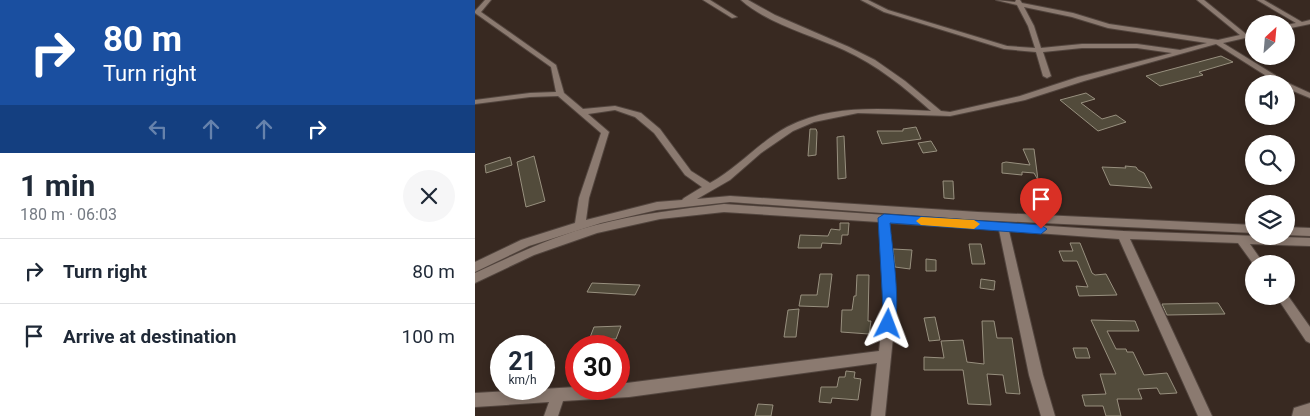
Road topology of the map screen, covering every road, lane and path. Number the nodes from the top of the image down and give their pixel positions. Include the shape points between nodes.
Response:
1 (488, 0) edge
2 (707, 0) edge
3 (744, 0) edge
4 (864, 0) edge
5 (999, 0) edge
6 (1200, 0) edge
7 (1260, 0) edge
8 (1019, 2) edge
9 (734, 17) dead end
10 (1310, 22) edge
11 (1301, 24) junction
12 (1295, 25) edge
13 (1245, 36) joint
14 (1217, 42) junction
15 (1039, 50) junction
16 (1181, 52) junction
17 (1270, 75) edge
18 (1047, 76) dead end
19 (1295, 89) edge
20 (560, 94) junction
21 (1310, 96) edge
22 (475, 102) edge
23 (581, 112) junction
24 (939, 114) junction
25 (710, 188) junction
26 (684, 202) junction
27 (884, 213) junction
28 (580, 225) junction
29 (1003, 226) junction
30 (1245, 229) edge
31 (1295, 231) edge
32 (1310, 232) edge
33 (1123, 235) junction
34 (1241, 239) junction
35 (1310, 242) edge
36 (1253, 255) edge
37 (475, 267) edge
38 (475, 278) edge
39 (1287, 305) edge
40 (1310, 337) edge
41 (884, 356) junction
42 (559, 394) junction
43 (475, 400) edge
44 (1310, 410) edge
45 (551, 416) edge
46 (878, 416) edge
47 (1048, 416) edge
48 (1205, 416) edge
49 (1299, 416) edge

1 - 20 street via 477,12 554,66
2 - 9 street
3 - 24 street via 765,15 863,56 903,83
4 - 15 street via 887,11 1006,48
5 - 8 street
6 - 13 street
7 - 11 street
8 - 14 street via 1109,26
8 - 15 street
10 - 11 street
11 - 12 street
13 - 14 street
14 - 16 street
14 - 17 street
15 - 16 street via 1137,46
15 - 18 street
16 - 24 street via 1022,98
19 - 21 street
20 - 22 street
20 - 23 street
23 - 25 street via 615,108 638,116 657,132 688,172
23 - 28 street via 605,132 584,198
24 - 25 street via 859,111 812,120 790,129
25 - 26 street
26 - 27 street via 749,199
26 - 28 street
27 - 29 street
27 - 30 street
27 - 38 street via 869,218 724,208 660,215 596,229 530,252
27 - 41 street via 890,308
28 - 37 street via 525,243
29 - 33 street
29 - 47 street
31 - 32 street
33 - 34 street
33 - 48 street
34 - 35 street
34 - 36 street
39 - 40 street
41 - 42 street via 629,390
41 - 46 street
42 - 43 street
42 - 45 street
44 - 49 street via 1299,413

